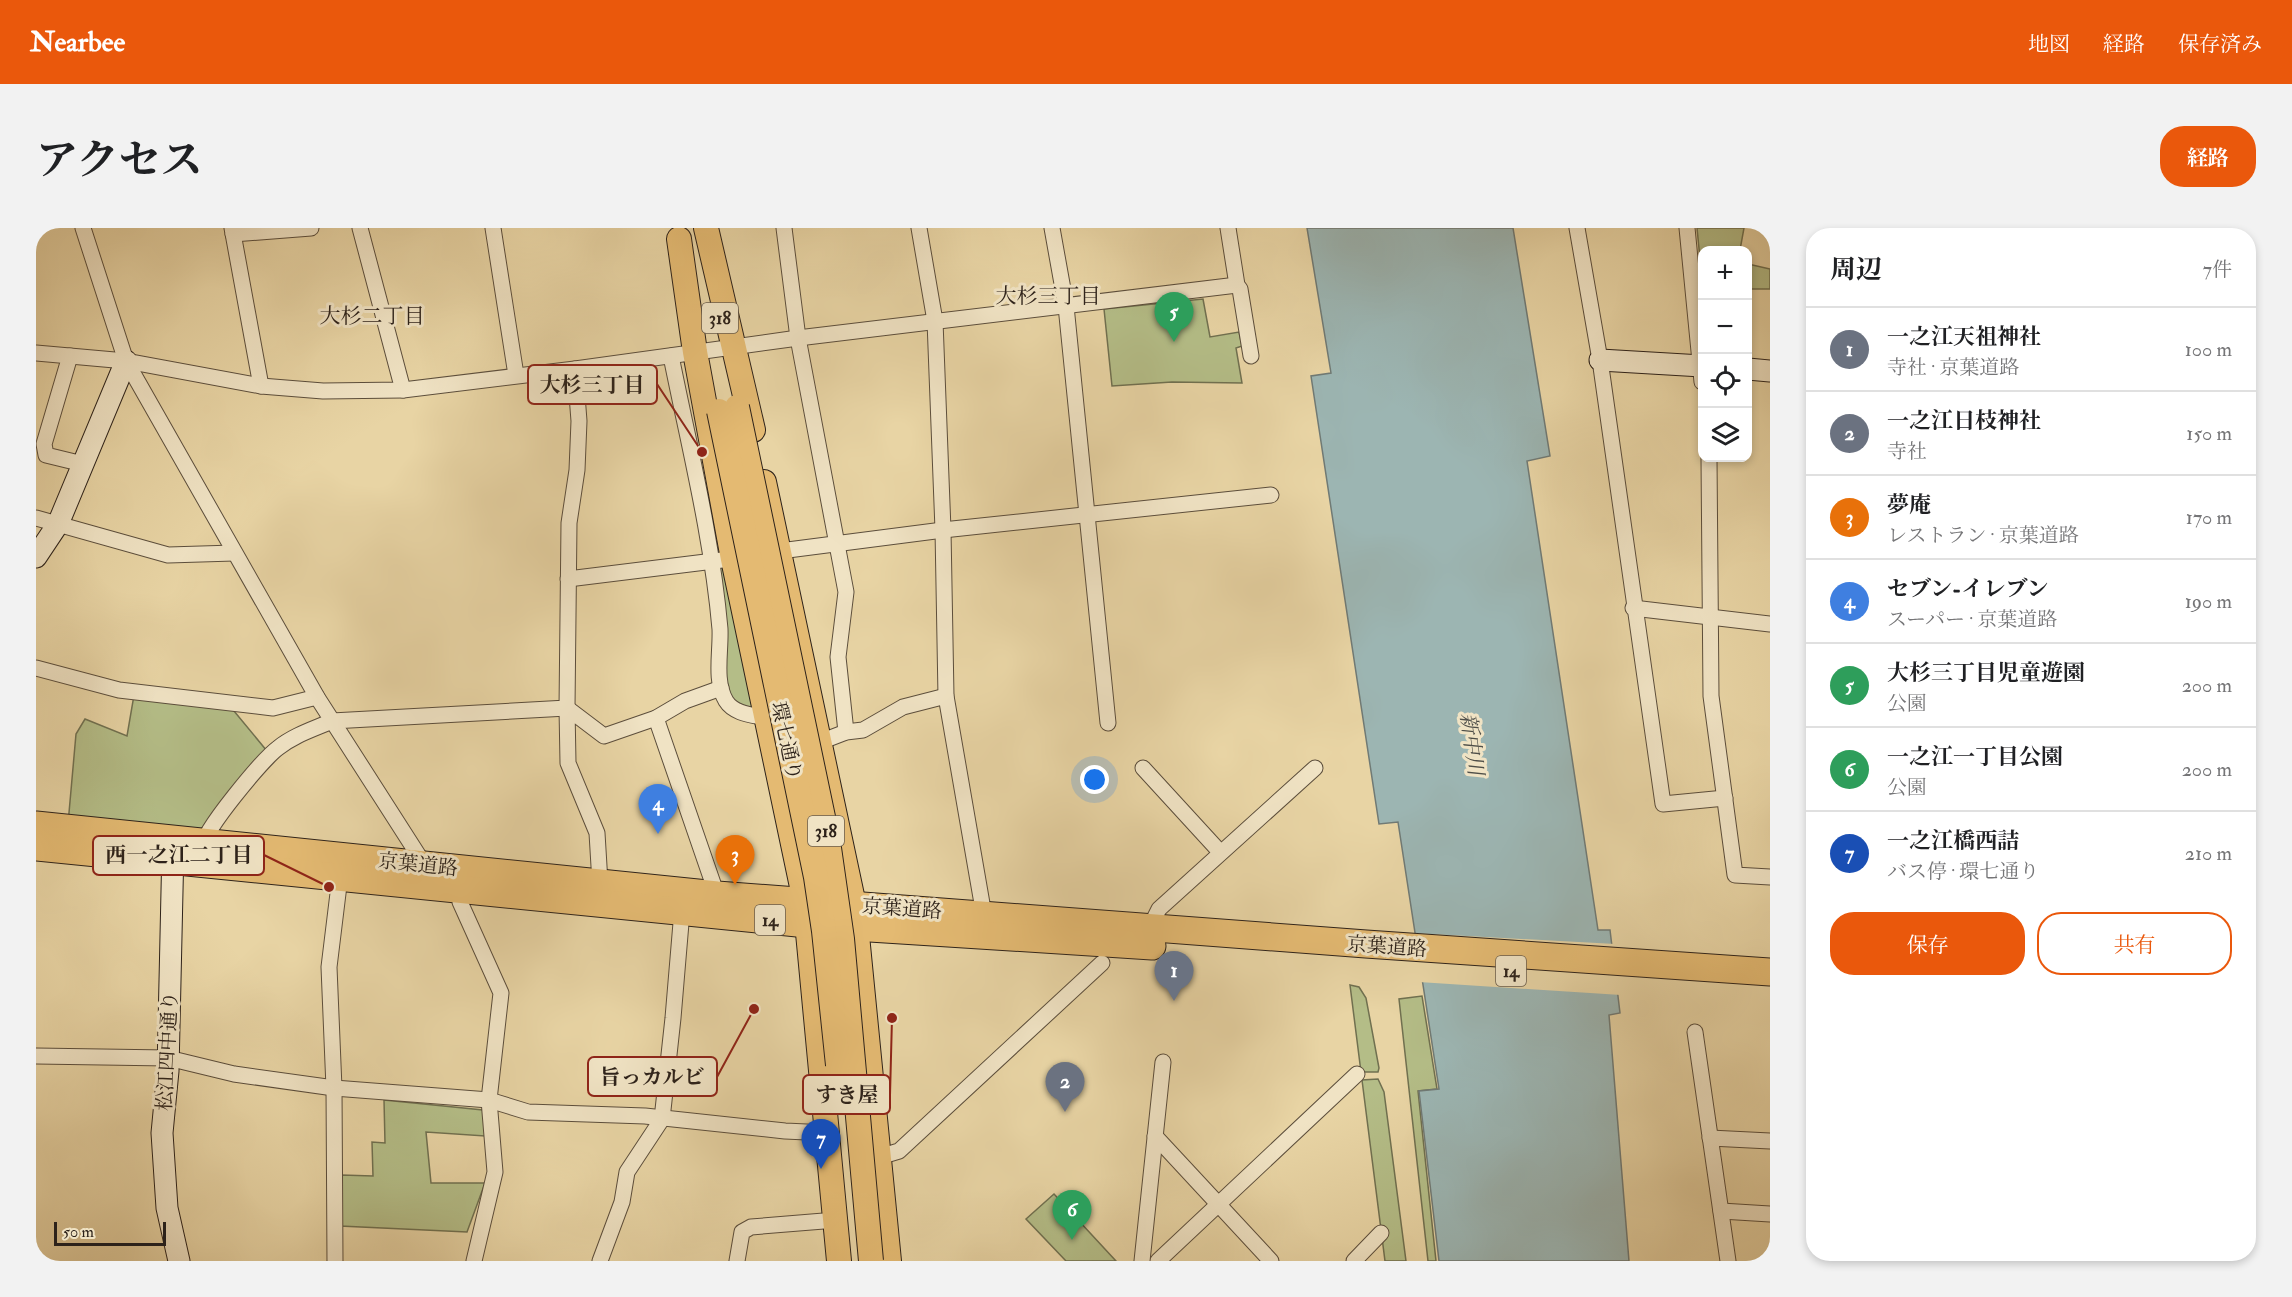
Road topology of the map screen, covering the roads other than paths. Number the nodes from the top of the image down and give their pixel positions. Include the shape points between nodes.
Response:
1 (83, 228) edge
2 (311, 228) edge
3 (360, 228) edge
4 (493, 228) edge
5 (706, 228) edge
6 (784, 228) edge
7 (919, 228) edge
8 (1052, 228) edge
9 (1228, 228) edge
10 (1577, 228) edge
11 (1687, 228) edge
12 (232, 231) edge
13 (678, 233) edge
14 (1237, 285) junction
15 (1066, 306) junction
16 (934, 321) junction
17 (798, 338) junction
18 (715, 349) junction
19 (36, 352) edge
20 (1700, 354) edge
21 (70, 356) junction
22 (671, 356) junction
23 (1251, 356) dead end
24 (1600, 360) junction
25 (126, 361) junction
26 (575, 369) junction
27 (1752, 369) edge
28 (1698, 371) edge
29 (1770, 371) edge
30 (516, 375) junction
31 (261, 386) junction
32 (403, 390) junction
33 (728, 409) junction
34 (1709, 462) edge
35 (82, 465) junction
36 (1271, 495) dead end
37 (1087, 515) junction
38 (36, 518) edge
39 (58, 524) junction
40 (942, 530) junction
41 (837, 543) junction
42 (780, 551) junction
43 (234, 554) junction
44 (36, 557) edge
45 (723, 560) junction
46 (568, 579) junction
47 (1633, 608) junction
48 (1711, 618) junction
49 (1770, 624) edge
50 (36, 668) edge
51 (721, 688) junction
52 (946, 696) junction
53 (317, 697) junction
54 (567, 708) junction
55 (656, 718) junction
56 (766, 718) junction
57 (332, 721) junction
58 (1108, 723) dead end
59 (846, 732) junction
60 (820, 742) junction
61 (1143, 768) dead end
62 (1315, 768) dead end
63 (1725, 798) junction
64 (36, 825) edge
65 (36, 847) edge
66 (173, 850) junction
67 (1220, 852) junction
68 (202, 853) junction
69 (424, 864) junction
70 (340, 877) junction
71 (1770, 877) edge
72 (600, 883) junction
73 (462, 889) junction
74 (717, 895) junction
75 (682, 911) junction
76 (806, 913) junction
77 (984, 915) junction
78 (856, 916) junction
79 (1156, 928) junction
80 (1368, 953) junction
81 (1102, 963) dead end
82 (1770, 972) edge
83 (1650, 973) junction
84 (1770, 990) edge
85 (1695, 1032) dead end
86 (36, 1056) edge
87 (168, 1058) junction
88 (1163, 1062) dead end
89 (1357, 1074) dead end
90 (334, 1088) junction
91 (489, 1100) junction
92 (662, 1119) junction
93 (828, 1133) junction
94 (1155, 1136) junction
95 (1710, 1138) junction
96 (1770, 1141) edge
97 (879, 1157) junction
98 (1219, 1205) junction
99 (1721, 1211) junction
100 (1770, 1214) edge
101 (836, 1220) junction
102 (1381, 1233) dead end
103 (179, 1261) edge
104 (335, 1261) edge
105 (474, 1261) edge
106 (600, 1261) edge
107 (737, 1261) edge
108 (839, 1261) edge
109 (856, 1261) edge
110 (871, 1261) edge
111 (889, 1261) edge
112 (1142, 1261) edge
113 (1158, 1261) edge
114 (1271, 1261) edge
115 (1354, 1261) edge
116 (1728, 1261) edge

1 - 25 street
2 - 12 street
3 - 32 street
4 - 30 street
5 - 18 main road, 318
6 - 17 street
7 - 16 street
8 - 15 street
9 - 14 street
10 - 24 street
11 - 20 street
12 - 31 street
13 - 18 main road
14 - 15 street
14 - 23 street
15 - 16 street
15 - 37 street
16 - 17 street
16 - 40 street
17 - 18 street
17 - 41 street
18 - 22 street
18 - 33 main road, 環七通り / 318
18 - 42 main road, 318
18 - 45 main road
19 - 21 street
21 - 25 street
21 - 35 street via 44,444 46,455
22 - 26 street
22 - 45 street
24 - 28 street
24 - 47 street
25 - 31 street
25 - 35 street
25 - 43 street
26 - 30 street
26 - 46 street via 578,470 569,523
27 - 29 street
30 - 32 street
31 - 32 street via 323,391
33 - 109 main road, 環七通り / 318, bridge via 816,877
33 - 110 main road, 環七通り / 318, bridge via 836,887
34 - 48 street
35 - 39 street
36 - 37 street
37 - 40 street
37 - 58 street
38 - 39 street
39 - 43 street via 168,555
39 - 44 street
40 - 41 street
40 - 52 street
41 - 42 street
41 - 59 street via 846,592 838,657
42 - 60 main road, 318
43 - 53 street
45 - 46 street
45 - 51 street
45 - 56 main road
46 - 54 street
47 - 48 street
47 - 63 street via 1662,804
48 - 49 street
48 - 63 street via 1712,696
50 - 53 street via 119,690 273,708
51 - 55 street via 685,701
51 - 56 street via 727,703 738,712
52 - 59 street via 903,707 863,730
52 - 77 street
53 - 57 street
54 - 55 street via 604,736
54 - 57 street
54 - 72 street via 568,763 597,833
55 - 74 street
56 - 76 main road
57 - 68 street via 300,734 263,760 214,824
57 - 69 street
59 - 60 street
60 - 78 main road, 318
61 - 67 street
62 - 67 street
63 - 71 street via 1735,875
64 - 66 highway, 京葉道路 / 14
65 - 66 highway, 京葉道路 / 14
66 - 68 highway, 京葉道路 / 14
66 - 87 street, 松江四中通り
67 - 79 street via 1159,909
68 - 69 highway, 京葉道路 / 14
68 - 70 highway, 京葉道路 / 14
69 - 72 highway, 京葉道路 / 14
70 - 73 highway, 京葉道路 / 14
70 - 90 street via 330,967
72 - 74 highway, 京葉道路 / 14
73 - 75 highway, 京葉道路 / 14
73 - 91 street via 460,902 501,993
74 - 76 highway, 京葉道路 / 14
75 - 76 highway, 京葉道路 / 14
75 - 92 street
76 - 78 highway, 京葉道路 / 14
76 - 93 main road
77 - 78 highway, 京葉道路 / 14
77 - 79 highway, 京葉道路 / 14
78 - 80 highway, 京葉道路 / 14
78 - 97 main road, 318
79 - 80 highway, 京葉道路 / 14
80 - 83 highway, 京葉道路 / 14
81 - 97 street via 899,1151
82 - 83 highway, 京葉道路 / 14
83 - 84 highway, 京葉道路 / 14
85 - 95 street
86 - 87 street
87 - 90 street via 234,1074
87 - 103 street, 松江四中通り via 162,1133 164,1187
88 - 94 street
89 - 98 street
90 - 91 street
90 - 104 street
91 - 92 street via 528,1112
91 - 105 street via 495,1172
92 - 93 street
92 - 106 street via 627,1172 622,1202
93 - 101 main road
94 - 98 street
94 - 112 street
95 - 96 street
95 - 99 street
97 - 111 main road, 318
98 - 113 street
98 - 114 street
99 - 100 street
99 - 116 street
101 - 107 street via 751,1227 742,1232
101 - 108 main road
102 - 115 street

